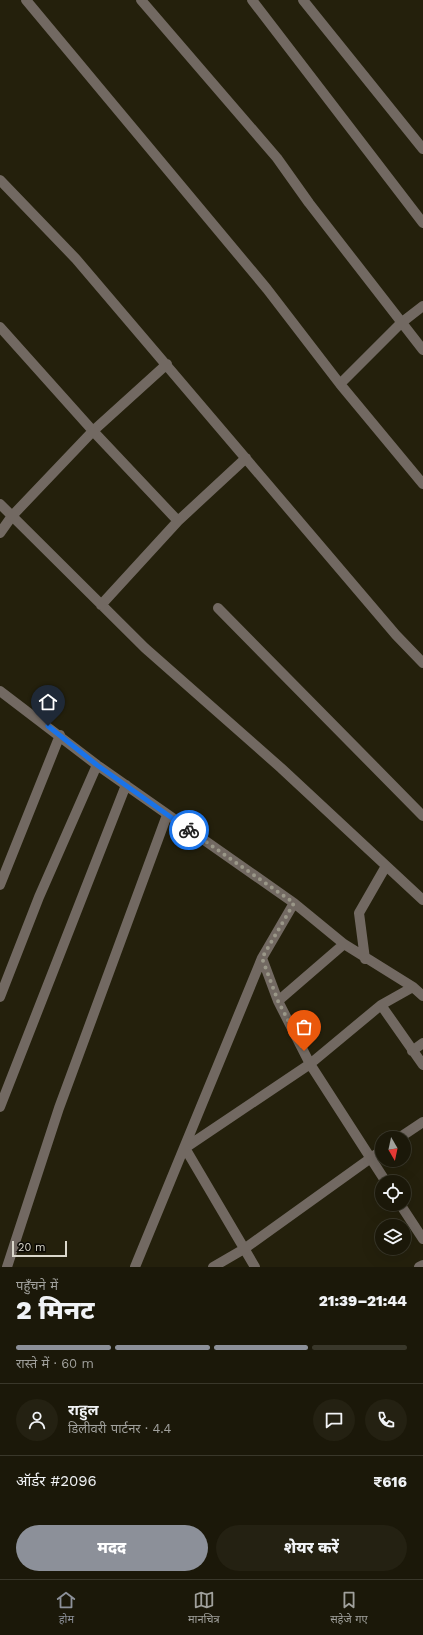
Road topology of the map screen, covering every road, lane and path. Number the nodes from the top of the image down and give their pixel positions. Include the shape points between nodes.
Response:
1 (26, 0) edge
2 (141, 0) edge
3 (252, 0) edge
4 (303, 0) edge
5 (423, 149) edge
6 (0, 180) edge
7 (423, 223) edge
8 (423, 306) edge
9 (401, 323) junction
10 (0, 328) edge
11 (423, 350) edge
12 (166, 364) junction
13 (340, 384) junction
14 (93, 431) junction
15 (246, 458) junction
16 (423, 484) edge
17 (0, 504) edge
18 (12, 516) junction
19 (178, 520) junction
20 (0, 532) edge
21 (101, 605) junction
22 (218, 608) dead end
23 (423, 663) edge
24 (0, 691) edge
25 (60, 735) junction
26 (97, 765) junction
27 (126, 785) junction
28 (167, 814) junction
29 (423, 816) edge
30 (386, 866) junction
31 (0, 885) edge
32 (423, 900) edge
33 (294, 903) junction
34 (344, 944) junction
35 (262, 958) junction
36 (365, 959) junction
37 (413, 987) junction
38 (423, 996) edge
39 (0, 997) edge
40 (278, 1001) junction
41 (381, 1005) junction
42 (423, 1043) edge
43 (412, 1050) junction
44 (310, 1064) junction
45 (423, 1065) edge
46 (0, 1107) edge
47 (423, 1122) edge
48 (410, 1131) edge
49 (185, 1148) junction
50 (375, 1155) edge
51 (371, 1158) junction
52 (382, 1175) edge
53 (405, 1211) edge
54 (423, 1239) edge
55 (244, 1250) junction
56 (423, 1264) edge
57 (7, 1267) edge
58 (135, 1267) edge
59 (213, 1267) edge
60 (255, 1267) edge
61 (419, 1267) edge

1 - 13 street via 267,289
2 - 9 street via 277,158
3 - 7 street
4 - 5 street
6 - 12 street via 76,259
8 - 9 street
9 - 11 street
9 - 13 street
10 - 14 street
12 - 14 street
12 - 15 street
13 - 16 street
14 - 18 street
14 - 19 street
15 - 19 street
15 - 23 street via 396,635
17 - 18 street
18 - 20 street
18 - 21 street
19 - 21 street
21 - 30 street
22 - 29 street
24 - 25 street
25 - 26 street
25 - 31 street
26 - 27 street
26 - 39 street via 39,897
27 - 28 street
27 - 46 street
28 - 33 street
28 - 57 street via 58,1108
30 - 32 street
30 - 36 street via 360,913
33 - 34 street
33 - 35 street
34 - 36 street
34 - 40 street
35 - 40 street
35 - 49 street
36 - 37 street
37 - 38 street
37 - 41 street
40 - 44 street
41 - 43 street
41 - 44 street
42 - 43 street
43 - 45 street
44 - 49 street
44 - 51 street
47 - 48 street
49 - 55 street
49 - 58 street
50 - 51 street
51 - 52 street
51 - 55 street
53 - 54 street
55 - 59 street
55 - 60 street
56 - 61 street

